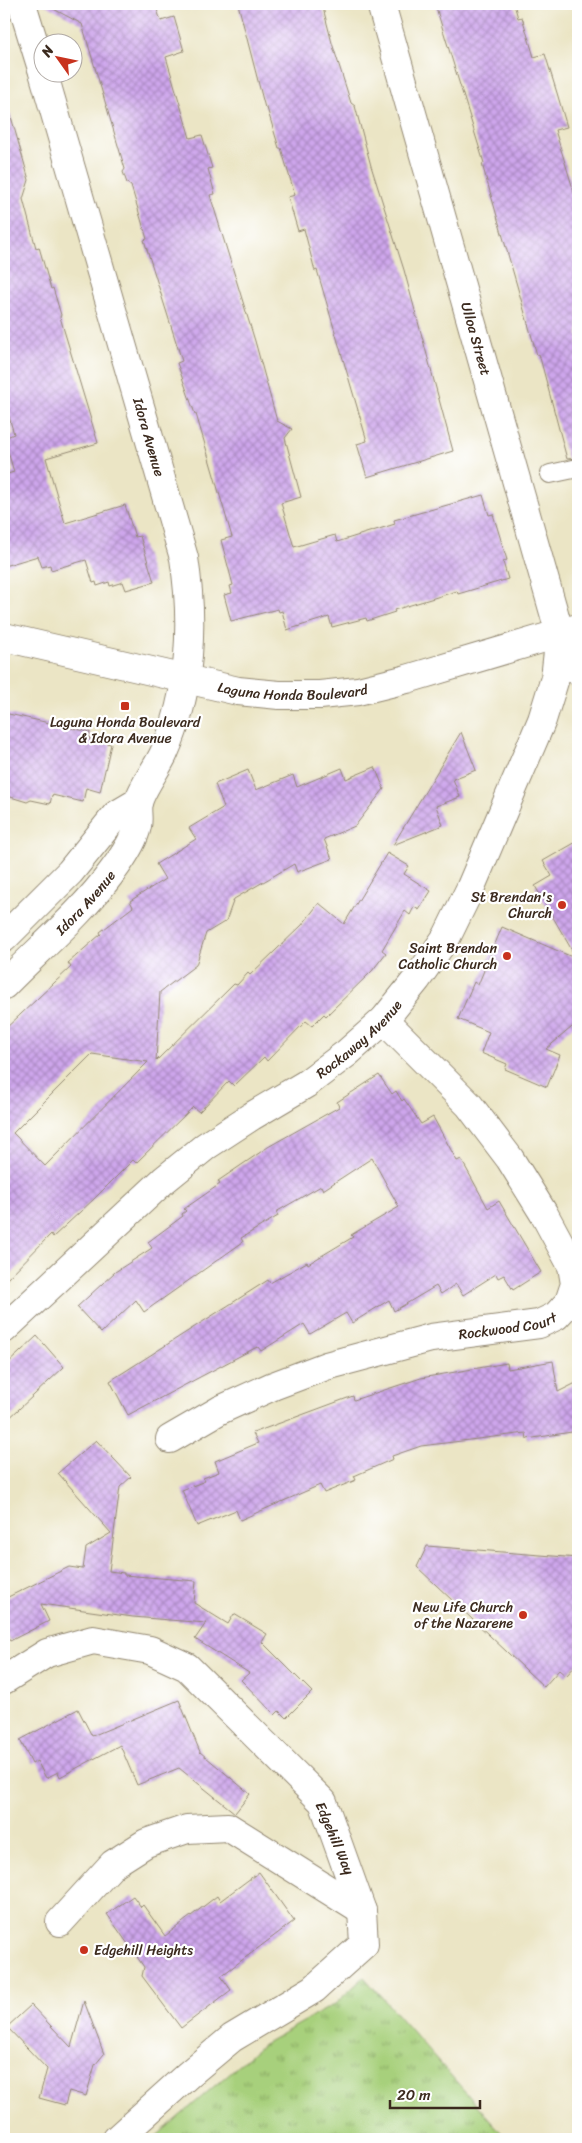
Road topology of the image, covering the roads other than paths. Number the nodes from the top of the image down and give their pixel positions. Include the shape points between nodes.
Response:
1 (22, 4) edge
2 (381, 4) edge
3 (32, 36) edge
4 (46, 82) edge
5 (578, 468) edge
6 (550, 474) dead end
7 (569, 631) edge
8 (4, 637) edge
9 (578, 671) edge
10 (185, 680) junction
11 (138, 802) junction
12 (4, 938) edge
13 (4, 984) edge
14 (384, 1020) junction
15 (4, 1329) edge
16 (170, 1440) dead end
17 (4, 1680) edge
18 (362, 1911) junction
19 (60, 1922) dead end
20 (117, 2139) edge

1 - 3 street, Idora Avenue
2 - 7 street, Ulloa Street
4 - 10 street, Idora Avenue via 184,558 189,590
5 - 6 lane
7 - 9 street, Ulloa Street
7 - 10 street, Laguna Honda Boulevard via 358,691 279,695 238,691
7 - 14 street, Rockaway Avenue via 542,720 448,936
8 - 10 street, Laguna Honda Boulevard
10 - 11 street, Idora Avenue via 164,752
11 - 12 street via 116,815 70,872
11 - 13 street, Idora Avenue via 137,826 113,871 93,897
14 - 15 street, Rockaway Avenue via 347,1054 306,1084 206,1146 164,1180
14 - 16 street, Rockwood Court via 469,1105 510,1159 572,1266 575,1284 569,1302 556,1316 539,1324 431,1338 326,1366 220,1410
17 - 18 street, Edgehill Way via 47,1653 93,1640 150,1650 187,1667 322,1802
18 - 19 street via 228,1827 187,1830 146,1843 113,1864
18 - 20 street, Edgehill Way via 364,1944 344,1964 314,1989 232,2038

